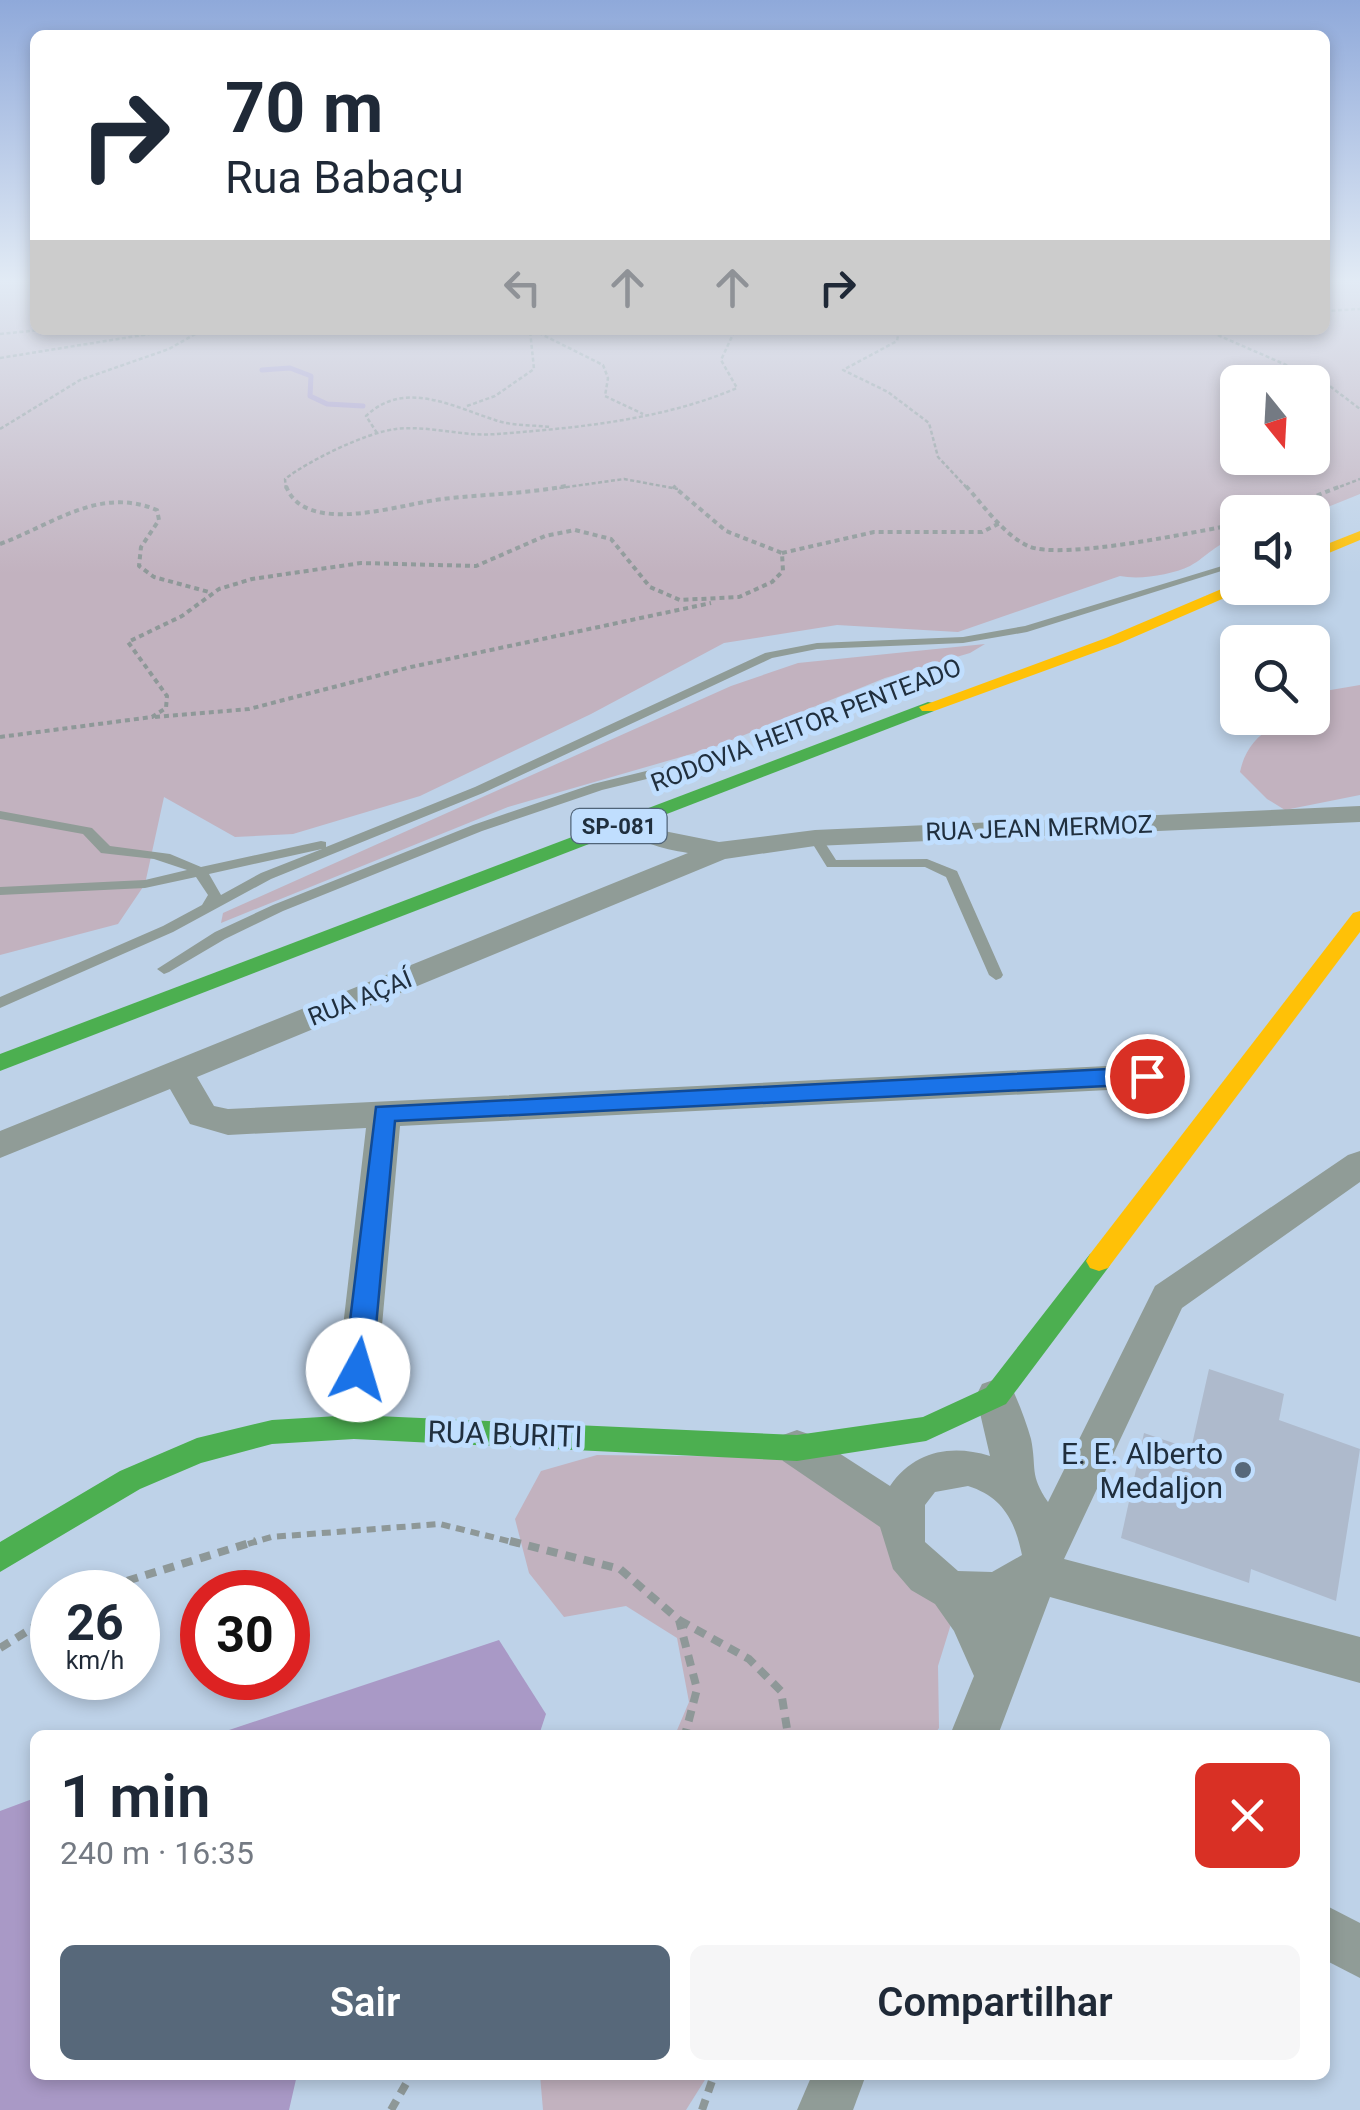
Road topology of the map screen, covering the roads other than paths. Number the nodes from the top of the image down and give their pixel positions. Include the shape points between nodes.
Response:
1 (1360, 512) edge
2 (1330, 524) edge
3 (1360, 536) edge
4 (1330, 548) edge
5 (1220, 577) edge
6 (1220, 578) edge
7 (1220, 581) edge
8 (973, 664) dead end
9 (729, 753) dead end
10 (1360, 814) edge
11 (0, 815) edge
12 (632, 821) junction
13 (364, 836) junction
14 (815, 838) junction
15 (719, 851) junction
16 (196, 869) junction
17 (0, 891) edge
18 (207, 908) junction
19 (1360, 918) edge
20 (155, 973) dead end
21 (996, 974) dead end
22 (0, 1003) edge
23 (0, 1062) edge
24 (178, 1073) junction
25 (1147, 1076) dead end
26 (384, 1113) junction
27 (0, 1145) edge
28 (1360, 1164) edge
29 (358, 1370) dead end
30 (996, 1396) junction
31 (882, 1438) junction
32 (797, 1448) junction
33 (938, 1470) junction
34 (1011, 1485) junction
35 (900, 1517) junction
36 (0, 1558) edge
37 (1040, 1564) junction
38 (951, 1590) junction
39 (1360, 1660) edge
40 (996, 1674) junction
41 (976, 1730) edge
42 (1330, 1934) edge
43 (1360, 1952) edge
44 (838, 2080) edge
45 (825, 2110) edge

1 - 2 main road
3 - 4 main road
5 - 13 lane via 1027,629 769,655
6 - 8 main road, RODOVIA HEITOR PENTEADO
7 - 12 main road, RODOVIA HEITOR PENTEADO / SP-081 via 1112,640
9 - 20 main road, RODOVIA HEITOR PENTEADO / SP-081
10 - 14 street, RUA JEAN MERMOZ
11 - 16 lane via 87,831 106,850 153,853
12 - 15 street via 654,838
12 - 23 main road, RODOVIA HEITOR PENTEADO / SP-081
13 - 16 lane
13 - 18 lane
14 - 15 street, RUA JEAN MERMOZ
14 - 21 lane via 832,864 927,862 952,874
15 - 24 street, RUA AÇAÍ
16 - 17 lane via 145,884
16 - 18 lane via 211,880 216,895
18 - 22 lane
19 - 30 main road
24 - 26 street via 202,1115 228,1122
24 - 27 street, RUA AÇAÍ
25 - 26 street
26 - 29 street
28 - 37 street via 1168,1298
30 - 31 main road, RUA BURITI via 926,1429
30 - 34 street via 1011,1442
31 - 32 main road, RUA BURITI
31 - 33 street via 922,1451
32 - 35 street
32 - 36 main road, RUA BURITI via 354,1428 272,1432 197,1452 130,1480
33 - 34 street via 976,1468
33 - 35 street via 912,1488
34 - 37 street via 1035,1516
35 - 38 street via 911,1560
37 - 38 street via 1000,1592
37 - 39 street
37 - 40 street
38 - 40 street
40 - 41 street
42 - 43 street
44 - 45 street

